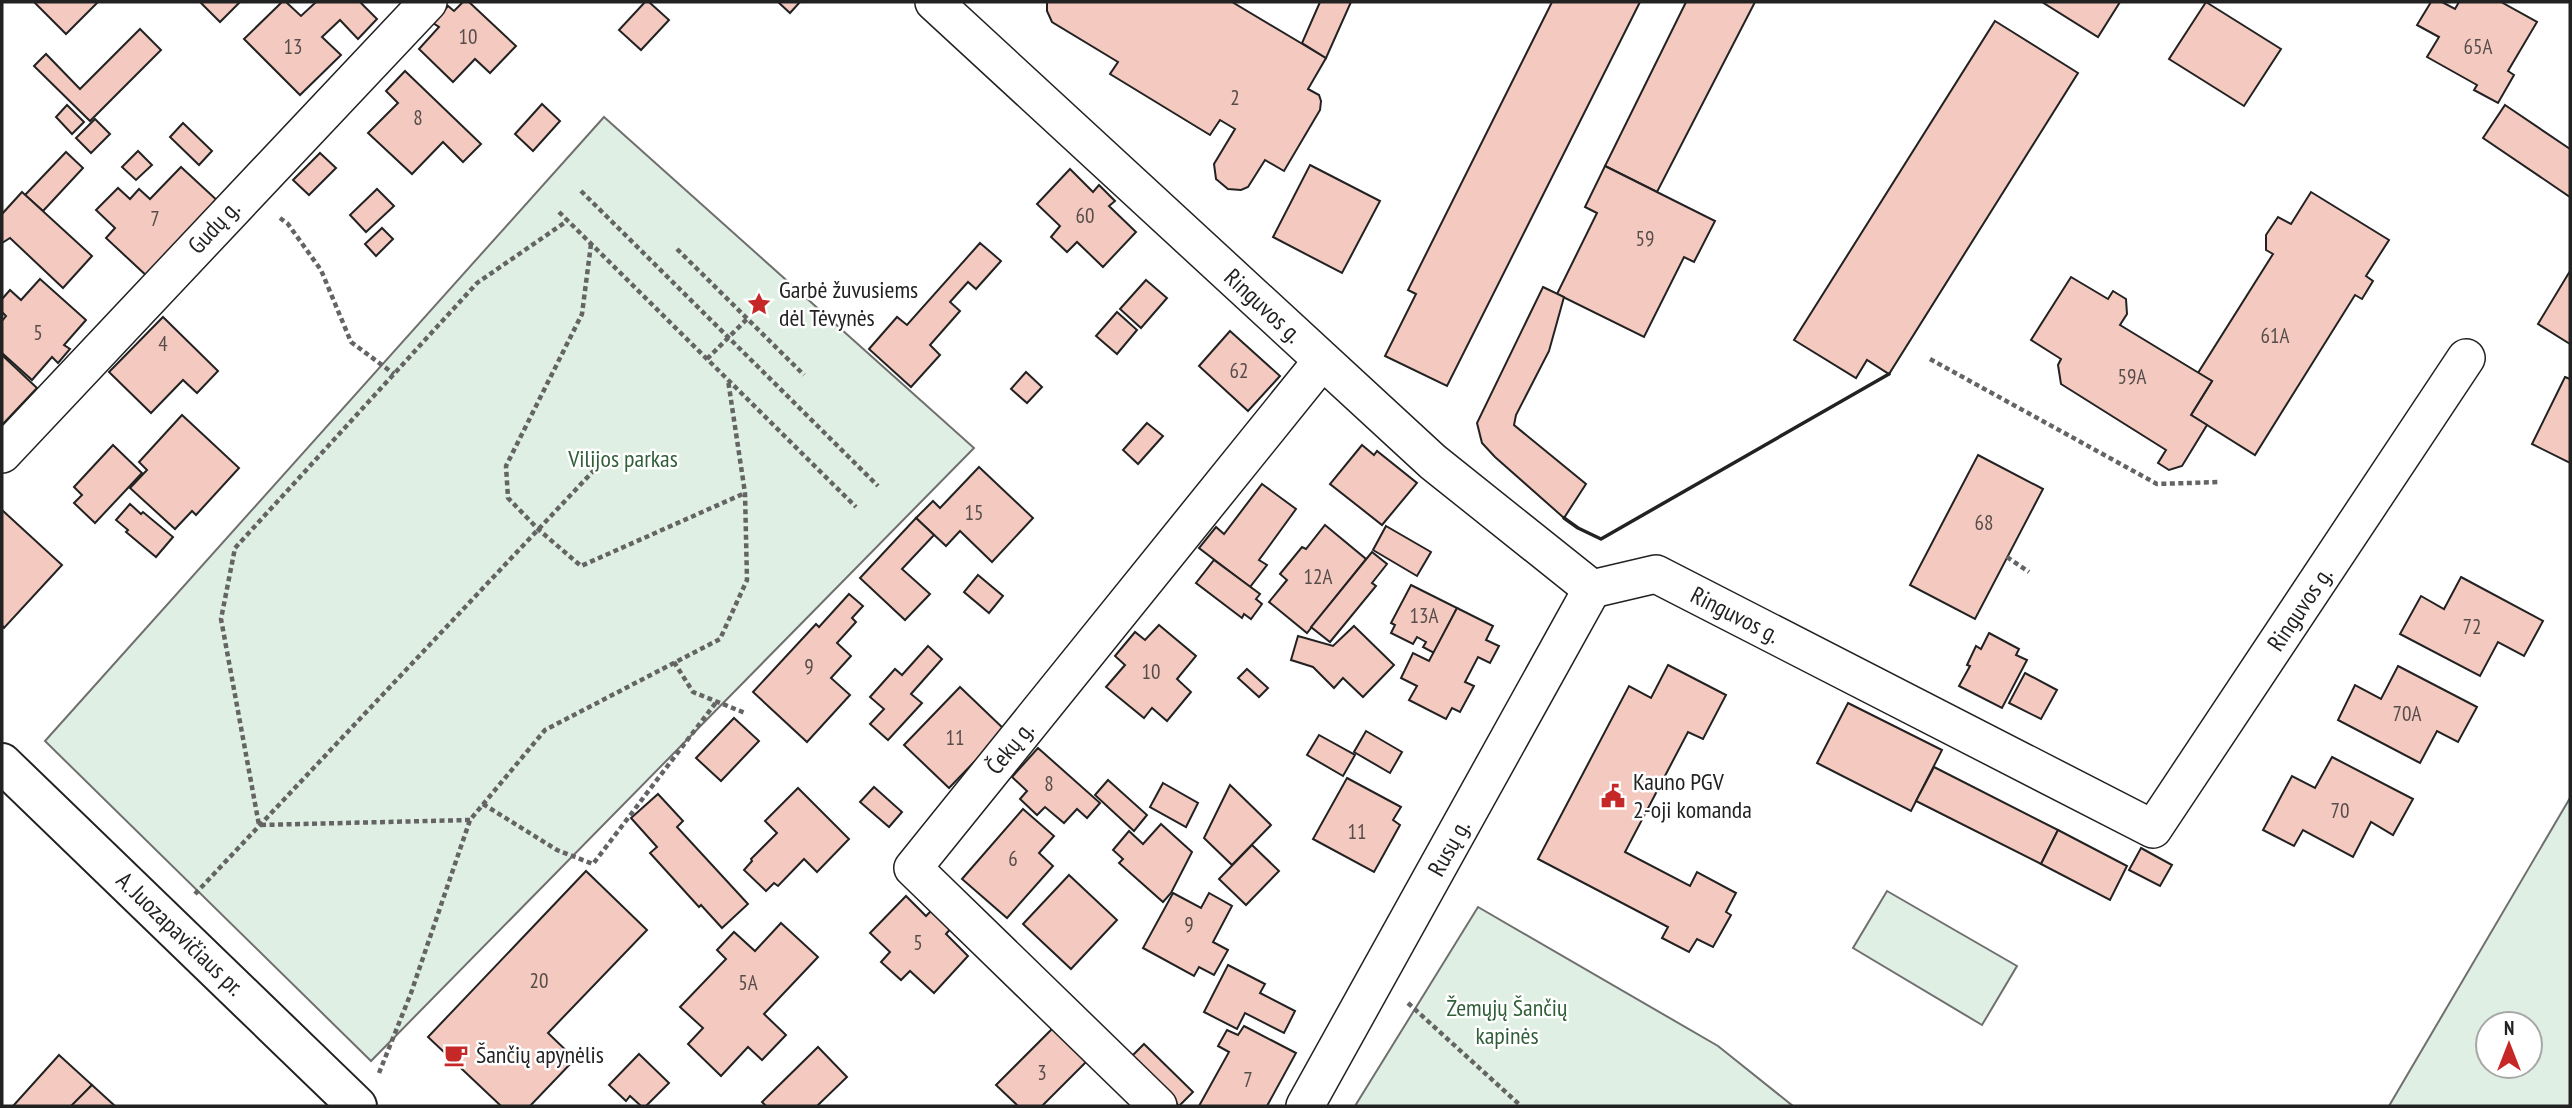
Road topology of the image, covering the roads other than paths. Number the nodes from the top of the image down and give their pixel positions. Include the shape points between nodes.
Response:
1 (428, 2) edge
2 (943, 5) edge
3 (2466, 358) dead end
4 (1322, 361) junction
5 (2, 454) edge
6 (1592, 589) junction
7 (2, 763) edge
8 (367, 1094) edge
9 (1158, 1106) edge
10 (1305, 1106) edge

1 - 5 street, Gudų g.
2 - 4 street, Ringuvos g.
3 - 6 street, Ringuvos g. via 2153,829 1656,574
4 - 6 street, Ringuvos g. via 1433,462
4 - 9 street, Čekų g. via 913,868
6 - 10 street, Rusų g.
7 - 8 main road, A. Juozapavičiaus pr. via 169,923

